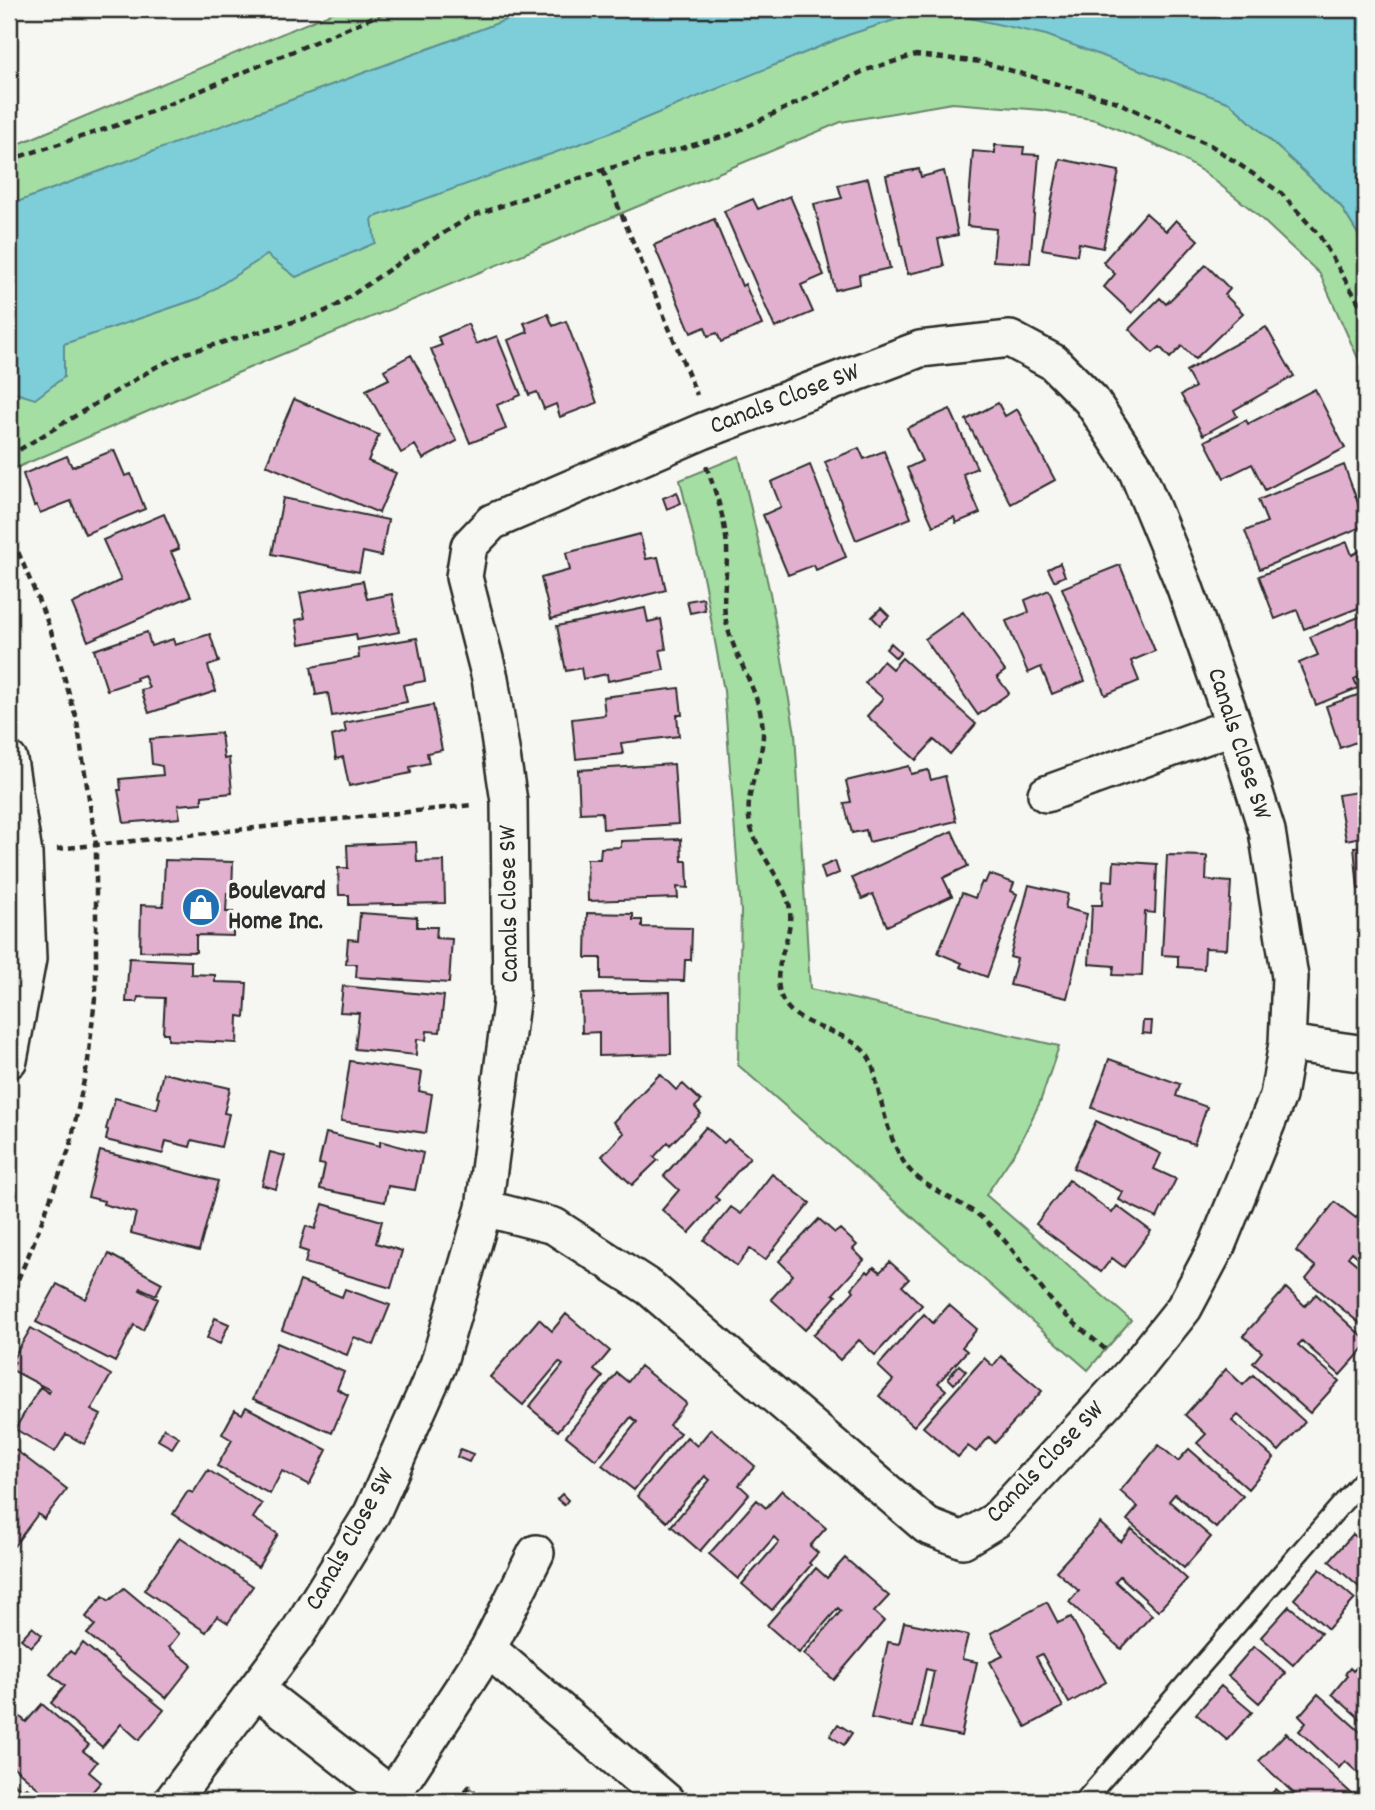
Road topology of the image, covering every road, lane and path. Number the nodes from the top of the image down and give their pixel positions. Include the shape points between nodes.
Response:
1 (392, 9) edge
2 (9, 160) edge
3 (603, 170) junction
4 (1366, 314) edge
5 (702, 431) junction
6 (9, 456) edge
7 (9, 530) edge
8 (1234, 726) junction
9 (9, 760) edge
10 (1046, 794) dead end
11 (509, 801) junction
12 (96, 844) junction
13 (16, 855) edge
14 (1287, 1043) junction
15 (1366, 1054) edge
16 (9, 1060) edge
17 (484, 1208) junction
18 (9, 1300) edge
19 (1133, 1372) junction
20 (1366, 1476) edge
21 (536, 1553) dead end
22 (488, 1648) junction
23 (257, 1690) junction
24 (388, 1798) edge
25 (172, 1801) edge
26 (457, 1801) edge
27 (485, 1801) edge
28 (666, 1801) edge
29 (1084, 1801) edge

1 - 2 path via 127,122
3 - 4 path via 729,135 866,70 916,55 982,62 1115,101 1212,146 1281,193 1327,247
3 - 5 path via 700,403
3 - 6 path via 470,217 317,315 186,353 156,367
5 - 8 street, Canals Close SW via 920,349 1010,339 1053,362 1091,400 1136,469
5 - 11 street, Canals Close SW via 492,522 469,546 464,577 490,678
5 - 19 path via 704,459 724,522 726,621 760,707 763,731 748,806 750,826 790,906 778,971 784,1004 803,1019 848,1039 869,1056 888,1128 908,1168 984,1219 1058,1308
7 - 12 path via 50,628 78,721
8 - 10 street
8 - 14 street, Canals Close SW via 1269,844 1290,978
9 - 13 street
11 - 12 path
11 - 17 street, Canals Close SW via 511,1003
12 - 13 path
12 - 18 path via 96,989 88,1061 70,1147
13 - 16 street via 28,959
14 - 15 street
14 - 19 street, Canals Close SW via 1278,1096 1217,1246 1184,1308
17 - 19 street, Canals Close SW via 554,1226 650,1288 927,1526 963,1540 996,1520
17 - 23 street, Canals Close SW via 438,1365 372,1513
20 - 29 lane
21 - 22 street
22 - 24 street
22 - 28 street
23 - 24 street
23 - 25 street, Canals Close SW
26 - 27 path via 469,1787

